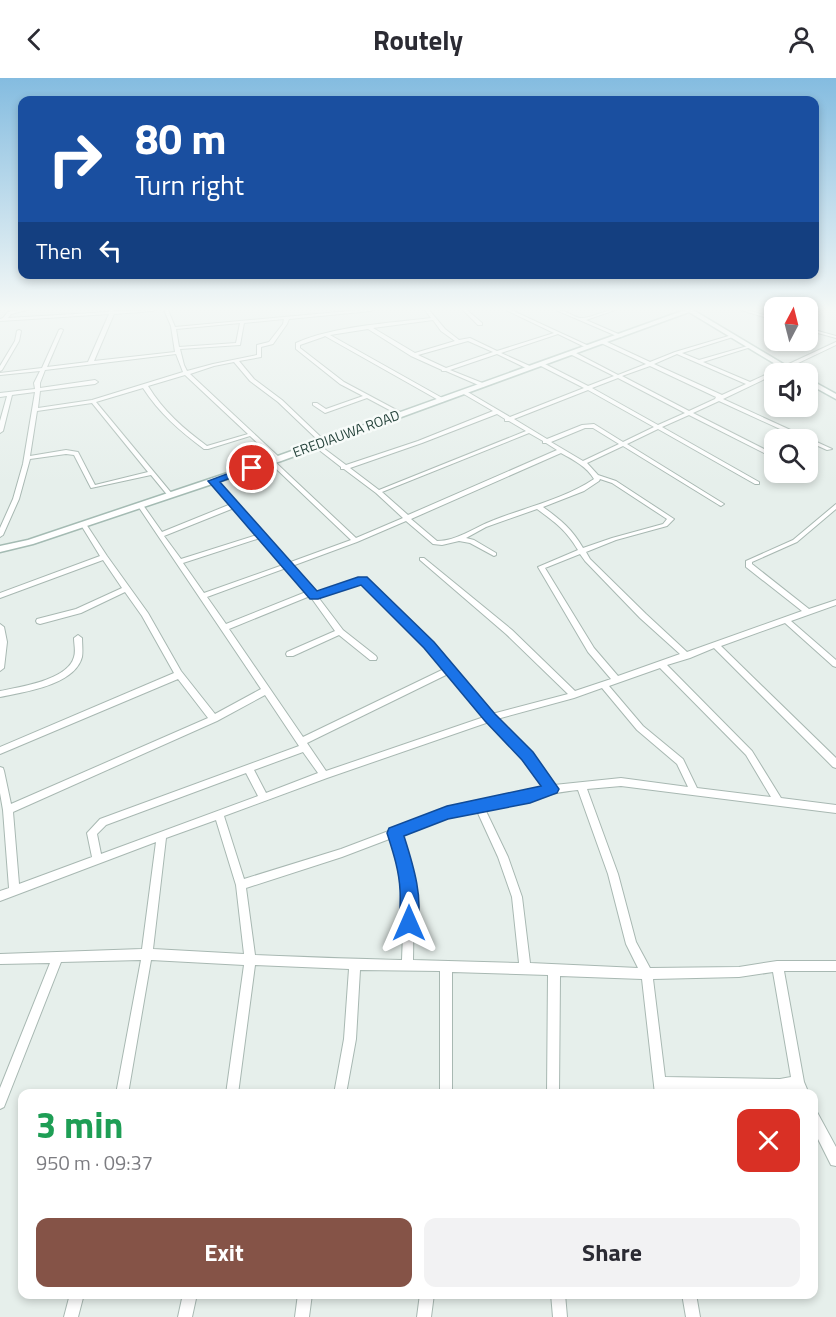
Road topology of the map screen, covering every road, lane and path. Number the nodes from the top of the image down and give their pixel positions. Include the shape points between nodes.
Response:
1 (59, 368) edge
2 (182, 368) edge
3 (208, 368) edge
4 (242, 368) edge
5 (323, 368) edge
6 (384, 368) edge
7 (439, 368) edge
8 (450, 368) edge
9 (530, 368) edge
10 (549, 368) edge
11 (602, 368) edge
12 (639, 368) edge
13 (660, 368) edge
14 (712, 368) edge
15 (42, 370) junction
16 (444, 370) junction
17 (0, 372) edge
18 (186, 373) junction
19 (619, 376) junction
20 (764, 376) edge
21 (95, 382) dead end
22 (749, 383) junction
23 (483, 385) junction
24 (145, 386) junction
25 (818, 386) edge
26 (589, 388) junction
27 (38, 390) junction
28 (464, 393) junction
29 (10, 394) junction
30 (0, 395) edge
31 (368, 396) junction
32 (719, 397) junction
33 (836, 397) edge
34 (442, 400) junction
35 (93, 401) junction
36 (315, 404) dead end
37 (34, 410) junction
38 (496, 412) junction
39 (399, 413) junction
40 (687, 413) junction
41 (507, 420) junction
42 (655, 428) junction
43 (0, 431) edge
44 (528, 432) junction
45 (252, 434) junction
46 (545, 442) junction
47 (320, 443) junction
48 (620, 444) junction
49 (829, 449) dead end
50 (560, 451) junction
51 (764, 451) edge
52 (27, 458) junction
53 (274, 460) junction
54 (583, 464) junction
55 (343, 468) junction
56 (152, 474) junction
57 (596, 476) junction
58 (213, 481) junction
59 (757, 483) dead end
60 (378, 492) junction
61 (171, 496) junction
62 (721, 504) dead end
63 (235, 505) junction
64 (141, 506) junction
65 (836, 506) edge
66 (539, 507) junction
67 (407, 519) junction
68 (84, 525) junction
69 (0, 535) edge
70 (160, 535) junction
71 (262, 535) junction
72 (460, 539) junction
73 (355, 541) junction
74 (0, 549) edge
75 (582, 551) junction
76 (494, 554) dead end
77 (104, 557) junction
78 (422, 559) dead end
79 (178, 562) junction
80 (288, 565) junction
81 (126, 589) junction
82 (313, 595) junction
83 (0, 596) edge
84 (202, 596) junction
85 (836, 602) edge
86 (808, 612) junction
87 (786, 620) junction
88 (40, 621) dead end
89 (0, 627) edge
90 (224, 628) junction
91 (339, 632) junction
92 (78, 638) dead end
93 (716, 645) junction
94 (290, 654) dead end
95 (687, 656) junction
96 (373, 658) dead end
97 (836, 664) edge
98 (662, 665) junction
99 (0, 668) edge
100 (449, 670) junction
101 (177, 673) junction
102 (616, 680) junction
103 (604, 685) junction
104 (267, 690) junction
105 (0, 694) edge
106 (574, 695) junction
107 (490, 718) junction
108 (214, 719) junction
109 (304, 744) junction
110 (0, 751) edge
111 (836, 764) edge
112 (249, 770) junction
113 (0, 771) edge
114 (324, 775) junction
115 (581, 786) junction
116 (552, 789) junction
117 (694, 790) junction
118 (264, 798) junction
119 (778, 801) junction
120 (479, 806) junction
121 (836, 809) edge
122 (8, 810) junction
123 (219, 816) junction
124 (395, 833) junction
125 (161, 837) junction
126 (97, 860) junction
127 (241, 885) junction
128 (14, 890) junction
129 (0, 896) edge
130 (147, 954) junction
131 (58, 956) junction
132 (250, 958) junction
133 (0, 959) edge
134 (355, 963) junction
135 (407, 965) junction
136 (446, 966) junction
137 (777, 966) junction
138 (836, 966) edge
139 (525, 969) junction
140 (554, 971) junction
141 (647, 974) junction
142 (661, 1088) edge
143 (801, 1088) edge
144 (123, 1089) edge
145 (233, 1089) edge
146 (341, 1089) edge
147 (446, 1089) edge
148 (553, 1089) edge
149 (0, 1103) edge
150 (818, 1126) edge
151 (836, 1160) edge
152 (76, 1299) edge
153 (189, 1299) edge
154 (304, 1299) edge
155 (426, 1299) edge
156 (558, 1299) edge
157 (690, 1299) edge
158 (71, 1317) edge
159 (185, 1317) edge
160 (302, 1317) edge
161 (424, 1317) edge
162 (560, 1317) edge
163 (693, 1317) edge

1 - 15 street
2 - 18 street
3 - 18 street
4 - 47 street
5 - 31 street
6 - 34 street
7 - 16 street
8 - 16 street
9 - 23 street, EREDIAUWA ROAD
10 - 26 street
11 - 19 street
12 - 19 street
13 - 32 street
14 - 22 street
15 - 17 street
15 - 27 street
16 - 23 street
18 - 24 street
18 - 45 street
19 - 26 street
19 - 40 street
20 - 22 street
21 - 27 street
22 - 32 street
23 - 28 street, EREDIAUWA ROAD
24 - 35 street
24 - 45 street via 164,412 206,448
25 - 33 street
26 - 41 street
26 - 42 street
27 - 29 street
27 - 37 street
28 - 34 street, EREDIAUWA ROAD
28 - 38 street
29 - 30 street
29 - 43 street
31 - 36 street via 325,411
31 - 39 street
32 - 40 street
32 - 49 street
34 - 39 street, EREDIAUWA ROAD
35 - 37 street
35 - 56 street
37 - 52 street
38 - 41 street
38 - 55 street
39 - 47 street, EREDIAUWA ROAD
40 - 42 street
40 - 51 street
41 - 44 street
42 - 48 street
42 - 59 street
44 - 46 street
44 - 60 street
45 - 53 street
46 - 48 street via 589,425
46 - 50 street
47 - 53 street, EREDIAUWA ROAD
47 - 55 street
48 - 54 street
48 - 62 street
50 - 54 street
50 - 67 street
52 - 56 street via 76,453 93,486
52 - 69 street via 16,499
53 - 58 street, EREDIAUWA ROAD
53 - 73 street
54 - 57 street
55 - 60 street
56 - 61 street
57 - 66 street via 595,482 582,490
57 - 75 street via 614,482 671,519 665,525
58 - 61 street, EREDIAUWA ROAD
58 - 63 street
60 - 67 street
61 - 64 street, EREDIAUWA ROAD
63 - 70 street
63 - 71 street
64 - 68 street, EREDIAUWA ROAD
64 - 70 street
65 - 86 street via 795,541 747,565
66 - 72 street
66 - 75 street via 561,524
67 - 72 street via 435,543
67 - 73 street
68 - 74 street, EREDIAUWA ROAD
68 - 77 street
70 - 79 street
71 - 79 street
71 - 80 street
72 - 76 street via 472,541
73 - 80 street
75 - 95 street
75 - 102 street via 542,569 591,650
77 - 81 street
77 - 83 street
78 - 106 street via 509,632
79 - 84 street
80 - 82 street
80 - 84 street
81 - 88 street
81 - 101 street
82 - 90 street
82 - 91 street
82 - 100 street via 363,580
84 - 90 street
85 - 86 street
86 - 87 street
87 - 93 street
87 - 97 street
89 - 99 street
90 - 104 street
91 - 94 street
91 - 96 street
92 - 105 street via 78,659 63,675
93 - 95 street
93 - 111 street
95 - 98 street
98 - 102 street
98 - 119 street via 749,753
100 - 107 street
100 - 109 street
101 - 108 street
101 - 110 street via 172,680
102 - 103 street
103 - 106 street
103 - 117 street via 640,729 680,762
104 - 108 street
104 - 109 street
106 - 107 street
107 - 114 street
107 - 116 street via 528,756
108 - 122 street
109 - 112 street
109 - 114 street
112 - 118 street
112 - 126 street via 103,822 92,833
113 - 122 street
114 - 118 street
115 - 116 street
115 - 117 street via 621,782
115 - 141 street via 613,874 631,944
116 - 120 street
117 - 119 street
118 - 123 street
119 - 121 street
120 - 124 street via 447,813
120 - 139 street via 517,897
122 - 128 street
123 - 125 street
123 - 127 street
124 - 127 street
124 - 135 street via 409,891
125 - 126 street
125 - 130 street
126 - 128 street
127 - 132 street
128 - 129 street
130 - 131 street
130 - 132 street
130 - 144 street
131 - 133 street
131 - 149 street
132 - 134 street
132 - 145 street
134 - 135 street
134 - 146 street via 350,1039
135 - 136 street
136 - 139 street
136 - 147 street
137 - 138 street
137 - 141 street via 739,972
137 - 143 street
139 - 140 street
140 - 141 street
140 - 148 street
141 - 142 street
142 - 143 street
150 - 151 street
152 - 158 street
153 - 159 street
154 - 160 street
155 - 161 street
156 - 162 street
157 - 163 street

